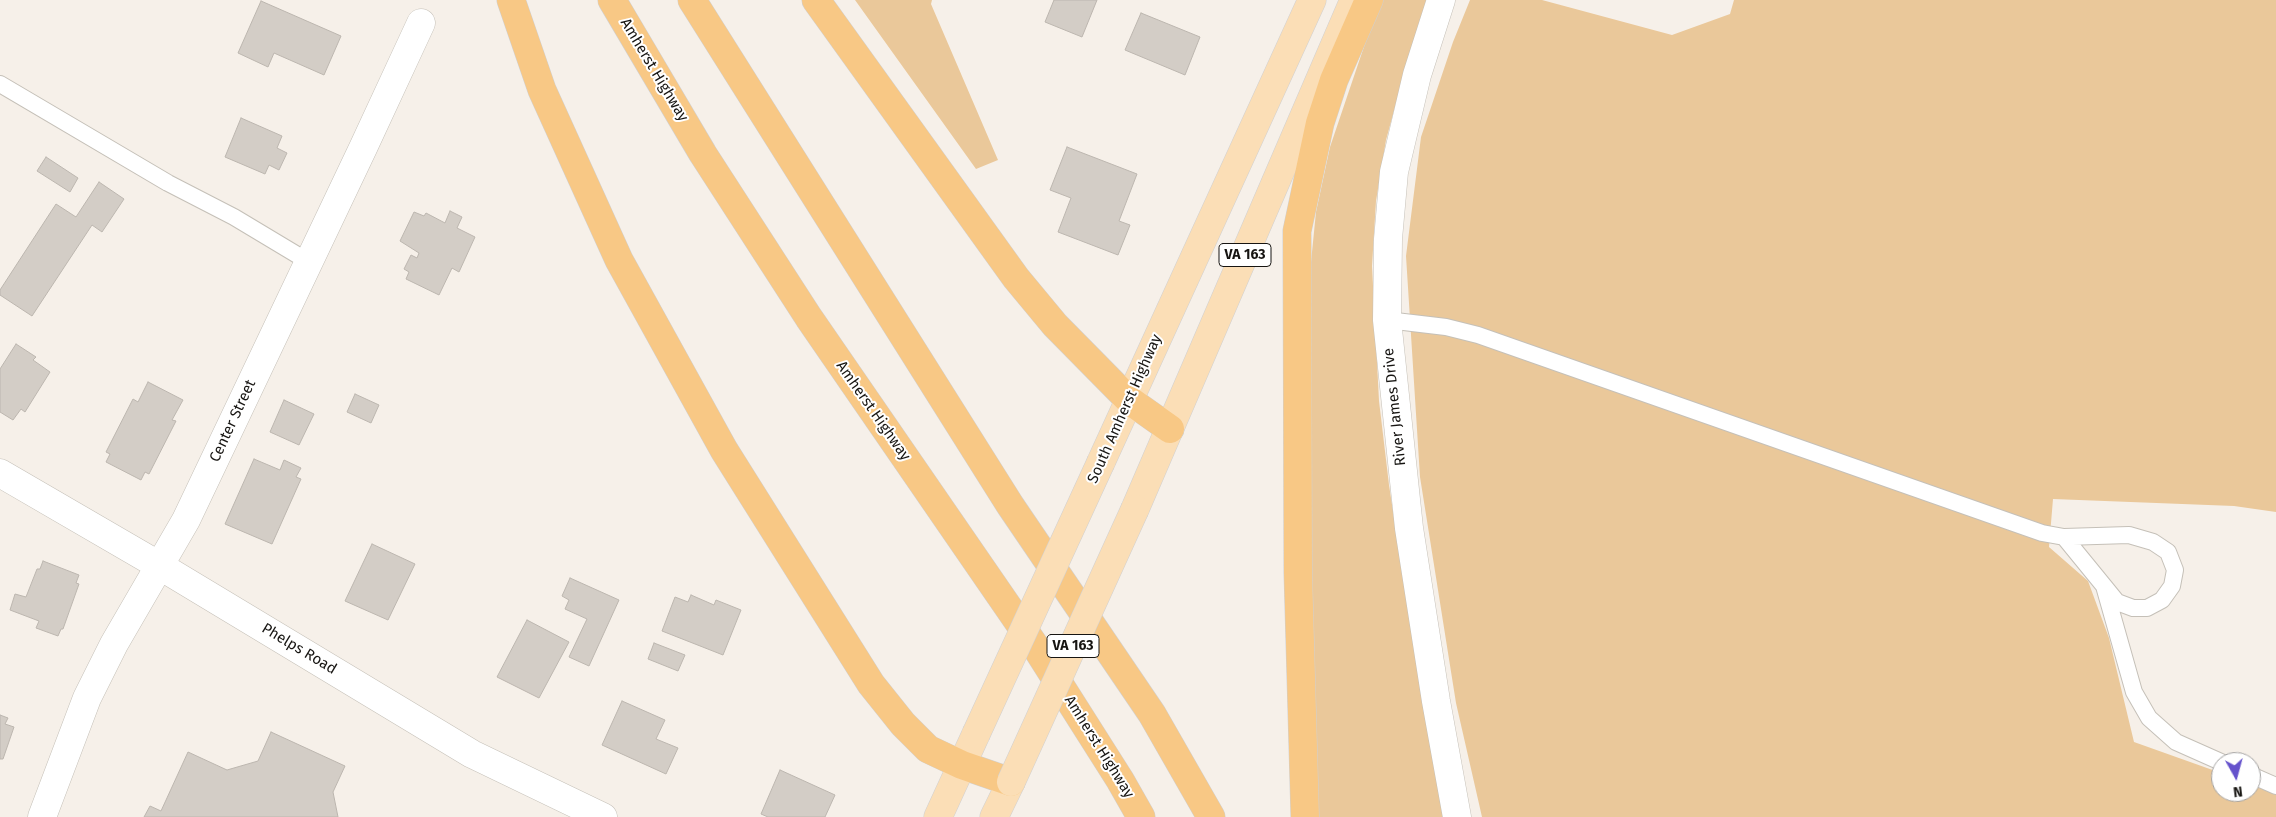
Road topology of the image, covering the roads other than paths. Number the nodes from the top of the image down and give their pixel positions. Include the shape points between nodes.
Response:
1 (511, 0) edge
2 (612, 0) edge
3 (692, 0) edge
4 (816, 0) edge
5 (1312, 0) edge
6 (1354, 0) edge
7 (1369, 0) edge
8 (1441, 0) edge
9 (421, 23) dead end
10 (0, 84) edge
11 (309, 262) junction
12 (1387, 320) junction
13 (1129, 400) junction
14 (1170, 429) junction
15 (0, 472) edge
16 (2064, 537) junction
17 (160, 566) junction
18 (2104, 586) junction
19 (2211, 757) edge
20 (962, 765) junction
21 (2261, 779) edge
22 (1011, 782) junction
23 (2276, 786) edge
24 (42, 817) edge
25 (603, 817) edge
26 (938, 817) edge
27 (994, 817) edge
28 (1141, 817) edge
29 (1211, 817) edge
30 (1305, 817) edge
31 (1457, 817) edge

1 - 20 highway via 542,90 619,260 724,450 871,684 928,749
2 - 28 highway, Amherst Highway via 703,154 804,310 1037,649
3 - 29 highway via 1010,505 1152,714
4 - 13 highway via 1016,278 1055,326
5 - 13 main road, South Amherst Highway / VA 163
6 - 14 main road, VA 163
7 - 30 highway via 1334,80 1320,123 1297,231 1298,572
8 - 12 street, River James Drive via 1417,75 1394,172 1388,239
9 - 11 street, Center Street
10 - 11 lane
11 - 17 street, Center Street via 186,520
12 - 16 lane via 1446,326 1478,335 1909,488 2042,533
12 - 31 street, River James Drive via 1409,528
13 - 14 highway
13 - 20 main road, South Amherst Highway / VA 163, bridge
14 - 22 main road, VA 163, bridge
15 - 17 street, Phelps Road
16 - 18 lane
16 - 18 lane via 2137,537 2168,552 2175,570 2172,586 2162,600 2147,608 2133,608 2117,602
17 - 24 street, Center Street via 114,644 87,698
17 - 25 street, Phelps Road via 472,754
18 - 19 lane via 2134,692 2149,718 2176,742
20 - 22 highway
20 - 26 main road, South Amherst Highway / VA 163
21 - 23 lane
22 - 27 main road, VA 163

